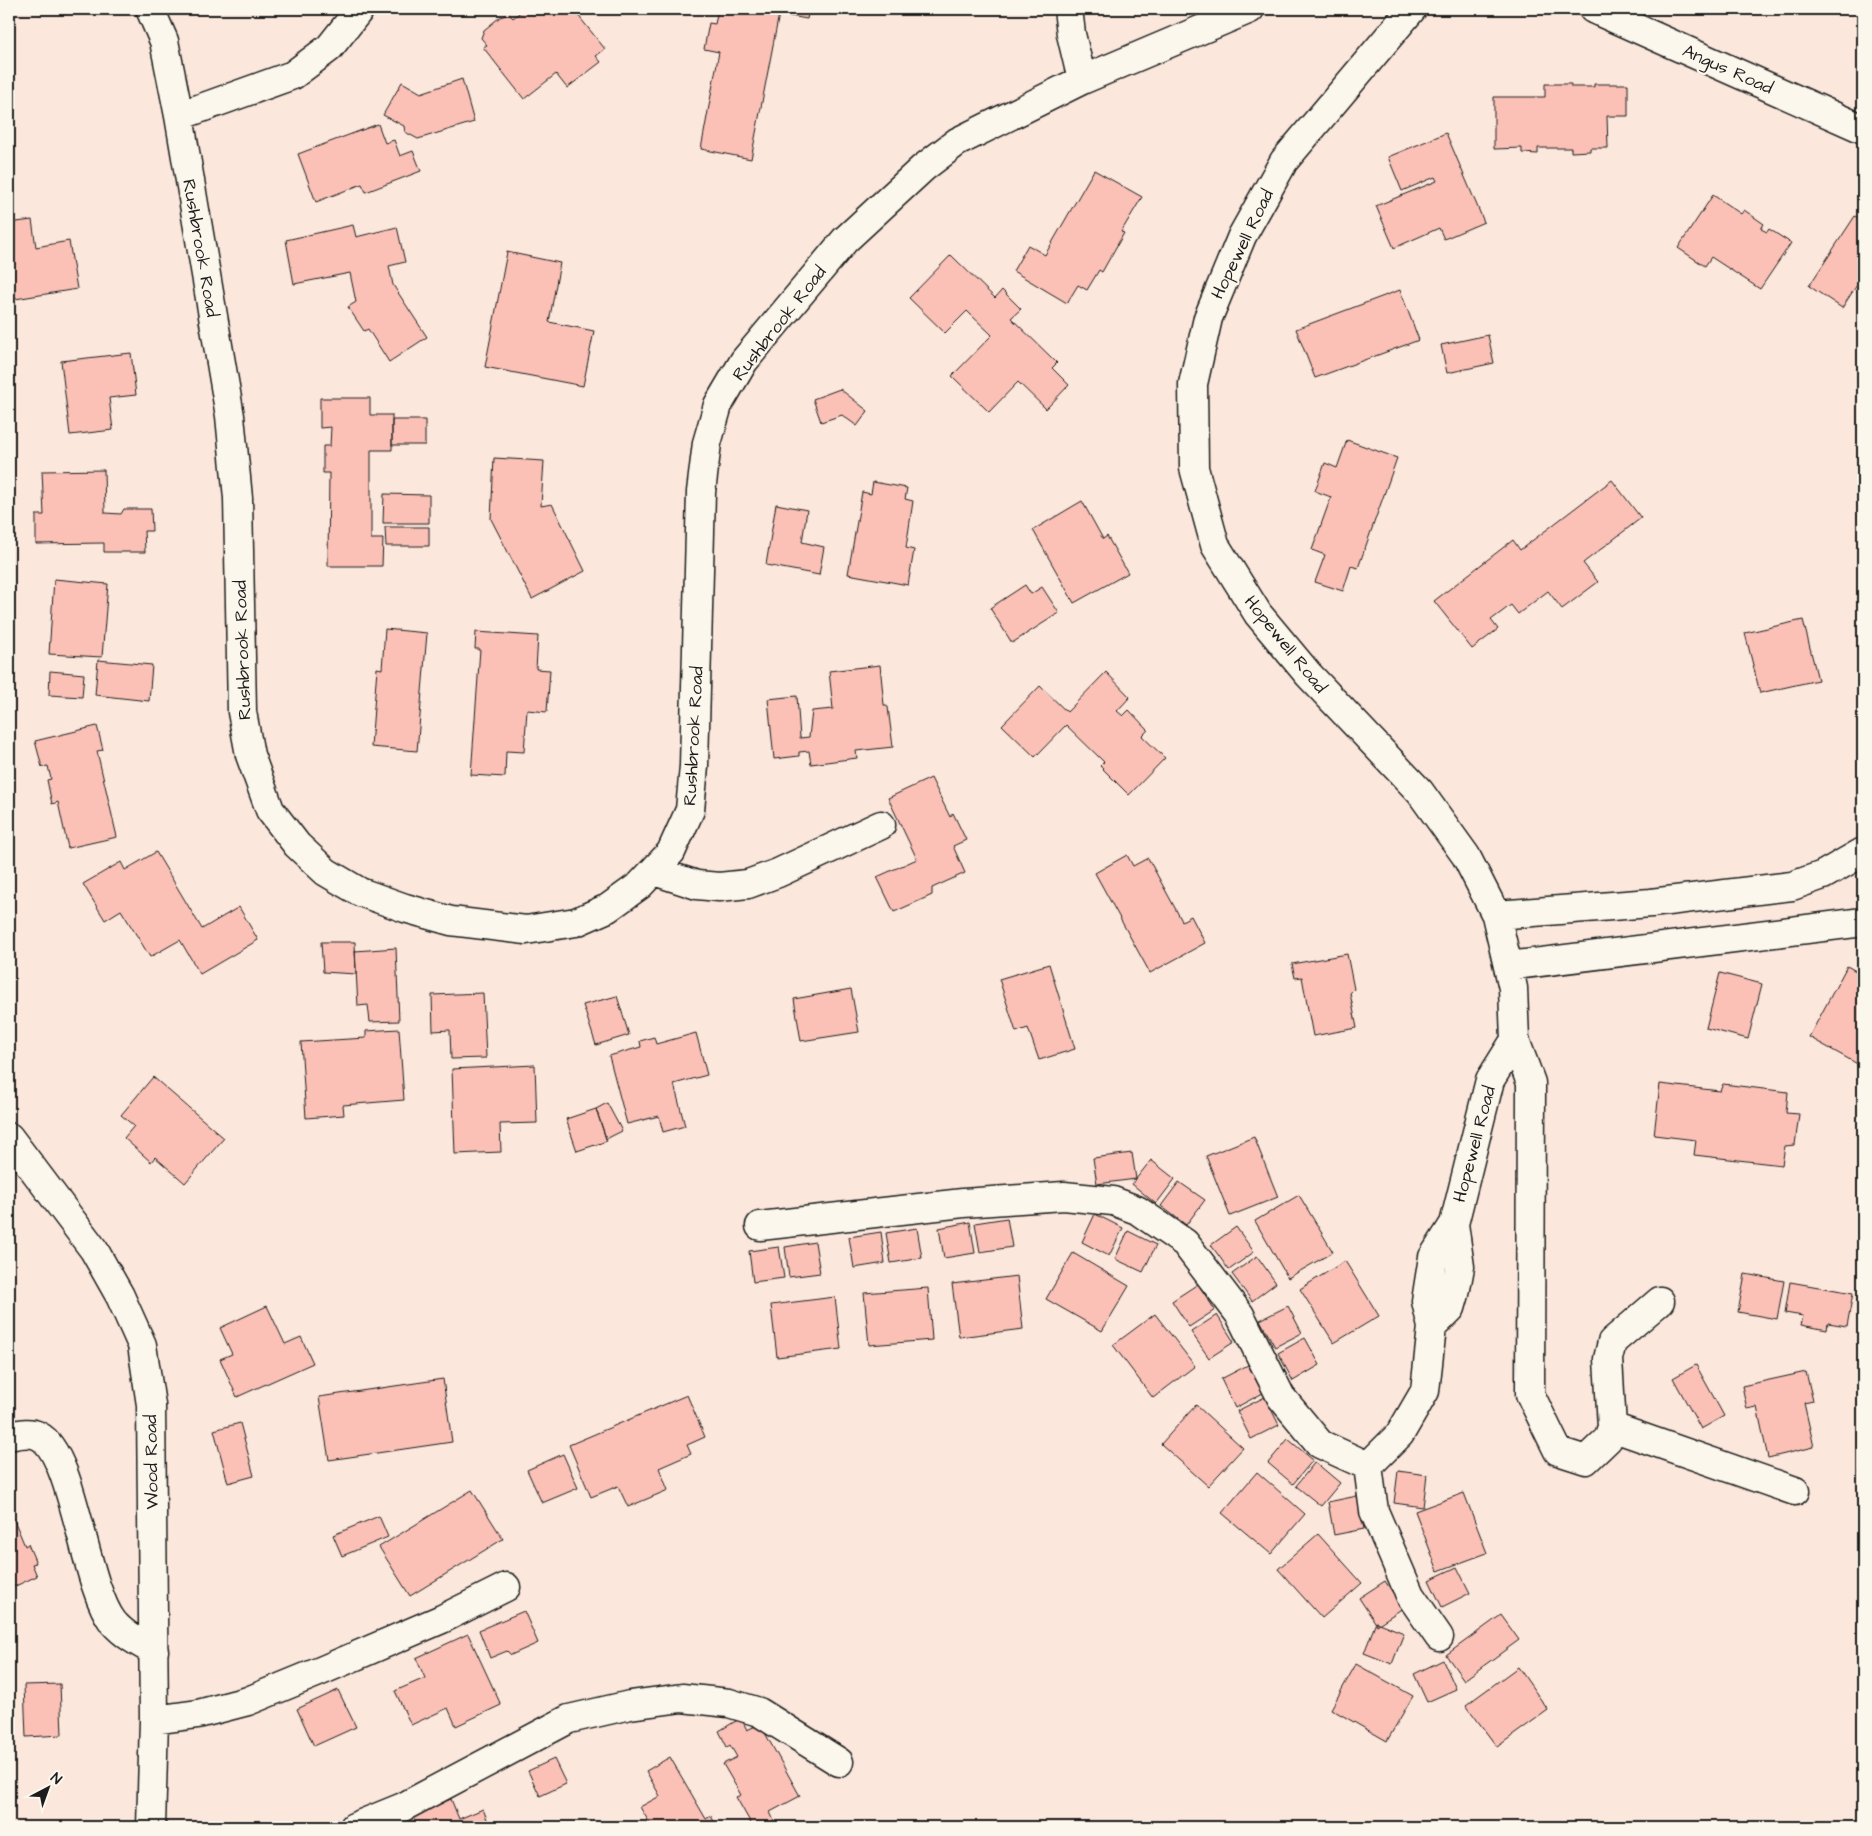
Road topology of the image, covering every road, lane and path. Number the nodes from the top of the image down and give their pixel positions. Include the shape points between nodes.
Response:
1 (150, 9) edge
2 (360, 9) edge
3 (1068, 9) edge
4 (1250, 9) edge
5 (1412, 9) edge
6 (1593, 9) edge
7 (1082, 80) junction
8 (179, 116) junction
9 (1863, 129) edge
10 (881, 825) dead end
11 (1863, 852) edge
12 (654, 871) junction
13 (1496, 915) junction
14 (1863, 922) edge
15 (1508, 966) junction
16 (1515, 1040) junction
17 (9, 1137) edge
18 (760, 1226) dead end
19 (1660, 1302) dead end
20 (1612, 1427) junction
21 (9, 1436) edge
22 (1368, 1466) junction
23 (1795, 1491) dead end
24 (506, 1587) dead end
25 (1439, 1637) dead end
26 (154, 1650) junction
27 (154, 1720) junction
28 (838, 1762) dead end
29 (150, 1827) edge
30 (354, 1827) edge

1 - 8 street, Rushbrook Road via 164,41
2 - 8 street via 329,48 294,75
3 - 7 street
4 - 7 street
5 - 13 street, Hopewell Road via 1284,161 1242,236 1208,318 1193,384 1194,468 1215,545 1258,614 1308,674 1420,792 1466,856
6 - 9 street, Angus Road
7 - 12 street, Rushbrook Road via 957,142 923,168 845,240 744,361 718,406 707,442 702,492 690,810 671,852
8 - 12 street, Rushbrook Road via 231,425 238,498 242,712 250,755 270,810 297,845 326,872 360,892 451,921 526,930 576,922 608,908
10 - 12 street via 748,884 697,885
11 - 13 street via 1823,875 1792,886 1651,903
13 - 15 street, Hopewell Road
14 - 15 street
15 - 16 street, Hopewell Road via 1513,988
16 - 20 street via 1531,1083 1530,1394 1558,1451 1586,1460 1608,1439
16 - 22 street, Hopewell Road via 1490,1080 1454,1224 1460,1267 1457,1285 1451,1308 1432,1327 1425,1391 1400,1434
17 - 26 street, Wood Road via 94,1250 142,1345 150,1405
18 - 22 street via 963,1203 1064,1196 1113,1201 1137,1210 1185,1244 1240,1315 1281,1397 1320,1444
19 - 20 street via 1612,1342 1608,1359
20 - 23 street
21 - 26 street via 26,1433 39,1436 50,1445 62,1470 100,1598 113,1622 131,1638
22 - 25 street via 1374,1511 1410,1595
24 - 27 street via 433,1623 248,1701 198,1714
26 - 27 street, Wood Road
27 - 29 street, Wood Road
28 - 30 street via 759,1712 729,1703 682,1698 630,1705 569,1719 403,1807

